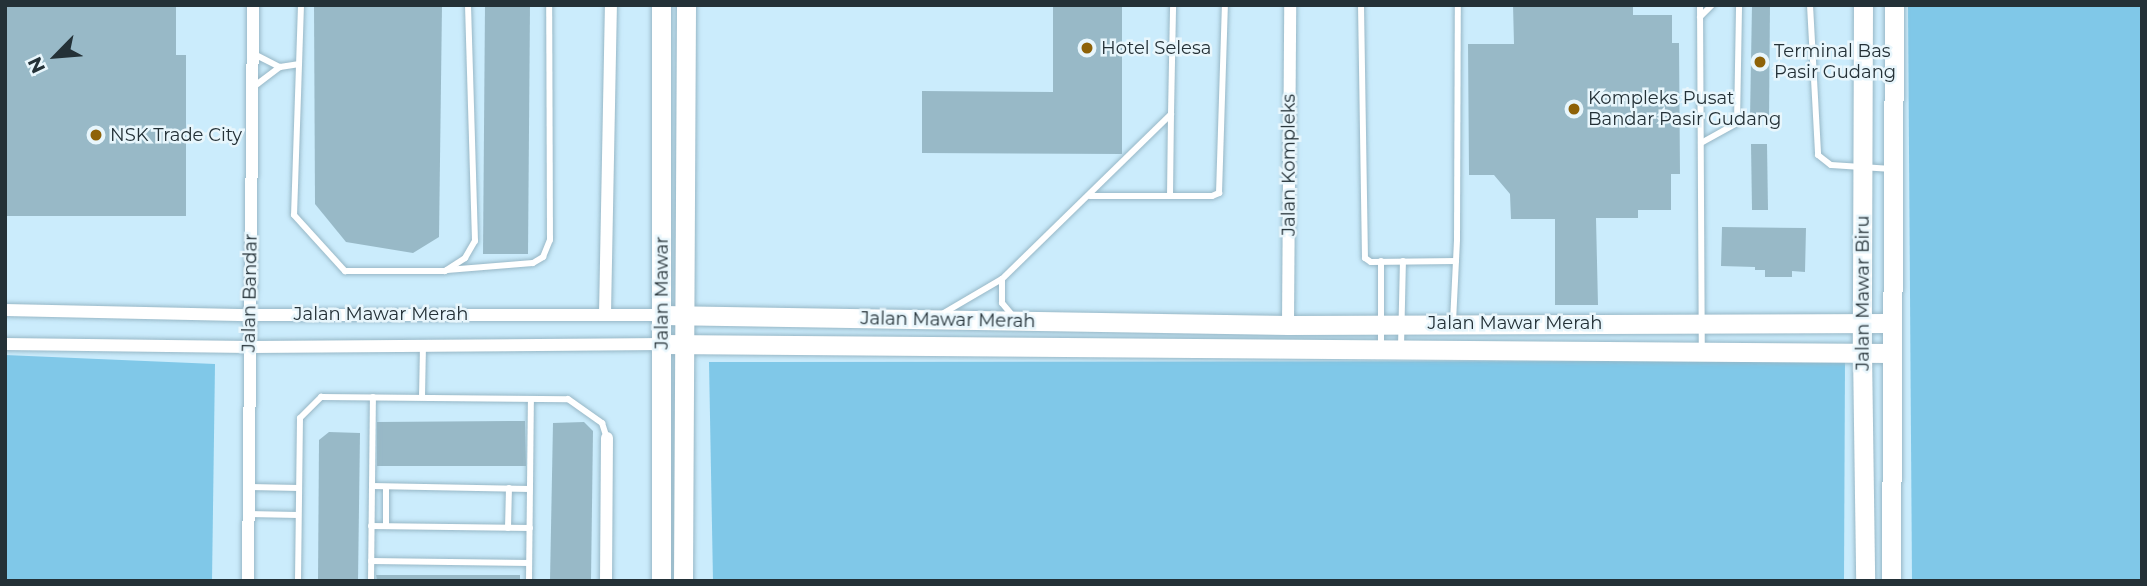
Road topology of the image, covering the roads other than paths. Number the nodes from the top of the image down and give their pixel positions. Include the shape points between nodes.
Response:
1 (253, 5) edge
2 (301, 5) edge
3 (468, 5) edge
4 (549, 5) edge
5 (611, 5) edge
6 (661, 5) edge
7 (685, 5) edge
8 (1173, 5) edge
9 (1225, 5) edge
10 (1290, 5) edge
11 (1361, 5) edge
12 (1458, 5) edge
13 (1700, 5) edge
14 (1712, 5) edge
15 (1739, 5) edge
16 (1810, 5) edge
17 (1863, 5) edge
18 (1894, 5) edge
19 (1700, 17) junction
20 (253, 53) junction
21 (298, 64) junction
22 (280, 67) junction
23 (253, 88) junction
24 (1171, 114) junction
25 (1701, 142) junction
26 (1864, 169) junction
27 (1892, 169) junction
28 (1090, 196) junction
29 (1170, 196) junction
30 (1381, 261) junction
31 (1403, 261) junction
32 (1456, 261) junction
33 (445, 271) junction
34 (1002, 279) junction
35 (5, 310) edge
36 (605, 314) junction
37 (684, 314) junction
38 (250, 315) junction
39 (662, 315) junction
40 (927, 321) junction
41 (1020, 321) junction
42 (1453, 323) junction
43 (1702, 323) junction
44 (1862, 323) junction
45 (1891, 323) junction
46 (1381, 324) junction
47 (1401, 324) junction
48 (1288, 326) junction
49 (5, 344) edge
50 (663, 344) junction
51 (684, 345) junction
52 (423, 346) junction
53 (250, 347) junction
54 (1391, 348) junction
55 (1702, 350) junction
56 (1862, 352) junction
57 (1891, 353) junction
58 (373, 397) junction
59 (422, 397) junction
60 (531, 399) junction
61 (607, 438) joint
62 (372, 486) junction
63 (386, 486) junction
64 (248, 487) junction
65 (299, 488) junction
66 (509, 488) junction
67 (530, 489) junction
68 (248, 514) junction
69 (299, 515) junction
70 (371, 526) junction
71 (386, 526) junction
72 (508, 528) junction
73 (530, 528) junction
74 (371, 561) junction
75 (529, 563) junction
76 (248, 581) edge
77 (298, 581) edge
78 (371, 581) edge
79 (529, 581) edge
80 (606, 581) edge
81 (661, 581) edge
82 (683, 581) edge
83 (1866, 581) edge
84 (1891, 581) edge

1 - 20 street, Jalan Bandar
2 - 21 lane
3 - 33 lane via 475,241 465,258
4 - 33 lane via 547,249 533,263
5 - 36 street
6 - 39 street, Jalan Mawar
7 - 37 street, Jalan Mawar
8 - 24 lane
9 - 29 lane via 1219,193
10 - 48 street, Jalan Kompleks
11 - 30 lane via 1363,254 1367,261
12 - 32 lane
13 - 19 lane
14 - 19 lane
15 - 25 lane via 1737,123
16 - 26 lane via 1818,155 1831,165
17 - 26 street, Jalan Mawar Biru
18 - 27 street, Jalan Mawar Biru
19 - 25 lane
20 - 22 lane
20 - 23 street, Jalan Bandar
21 - 22 lane
21 - 33 lane via 294,215 345,271
22 - 23 lane
23 - 38 street, Jalan Bandar
24 - 28 lane
24 - 29 lane
25 - 43 lane
26 - 27 lane
26 - 44 street, Jalan Mawar Biru
27 - 45 street, Jalan Mawar Biru
28 - 29 lane
28 - 34 lane
30 - 31 lane
30 - 46 lane
31 - 32 lane
31 - 47 lane
32 - 42 lane
34 - 40 lane
34 - 41 lane via 1002,303
35 - 38 street, Jalan Mawar Merah
36 - 38 street, Jalan Mawar Merah
36 - 39 street, Jalan Mawar Merah
37 - 39 street, Jalan Mawar Merah
37 - 40 street, Jalan Mawar Merah
37 - 51 street, Jalan Mawar
38 - 53 street, Jalan Bandar
39 - 50 street, Jalan Mawar
40 - 41 street, Jalan Mawar Merah
41 - 48 street, Jalan Mawar Merah
42 - 43 street, Jalan Mawar Merah
42 - 47 street, Jalan Mawar Merah
43 - 44 street, Jalan Mawar Merah
43 - 55 lane
44 - 45 street, Jalan Mawar Merah
44 - 56 street, Jalan Mawar Biru
45 - 57 street, Jalan Mawar Biru
46 - 47 street, Jalan Mawar Merah
46 - 48 street, Jalan Mawar Merah
46 - 54 lane
47 - 54 lane
49 - 53 street, Jalan Mawar Merah
50 - 51 street, Jalan Mawar Merah
50 - 52 street, Jalan Mawar Merah
50 - 81 street, Jalan Mawar
51 - 54 street, Jalan Mawar Merah
51 - 82 street, Jalan Mawar
52 - 53 street, Jalan Mawar Merah
52 - 59 lane
53 - 64 street, Jalan Bandar
54 - 55 street, Jalan Mawar Merah
55 - 56 street, Jalan Mawar Merah
56 - 57 street, Jalan Mawar Merah
56 - 83 street, Jalan Mawar Biru
57 - 84 street, Jalan Mawar Biru
58 - 59 lane
58 - 62 lane
58 - 65 lane via 324,396 301,415
59 - 60 lane
60 - 61 lane via 574,402 605,426
60 - 67 lane
61 - 80 street
62 - 63 lane
62 - 70 lane
63 - 66 lane
63 - 71 lane
64 - 65 lane
64 - 68 street, Jalan Bandar
65 - 69 lane
66 - 67 lane
66 - 72 lane
67 - 73 lane
68 - 69 lane
68 - 76 street, Jalan Bandar
69 - 77 lane
70 - 71 lane
70 - 74 lane
71 - 72 lane
72 - 73 lane
73 - 75 lane
74 - 75 lane
74 - 78 lane
75 - 79 lane

